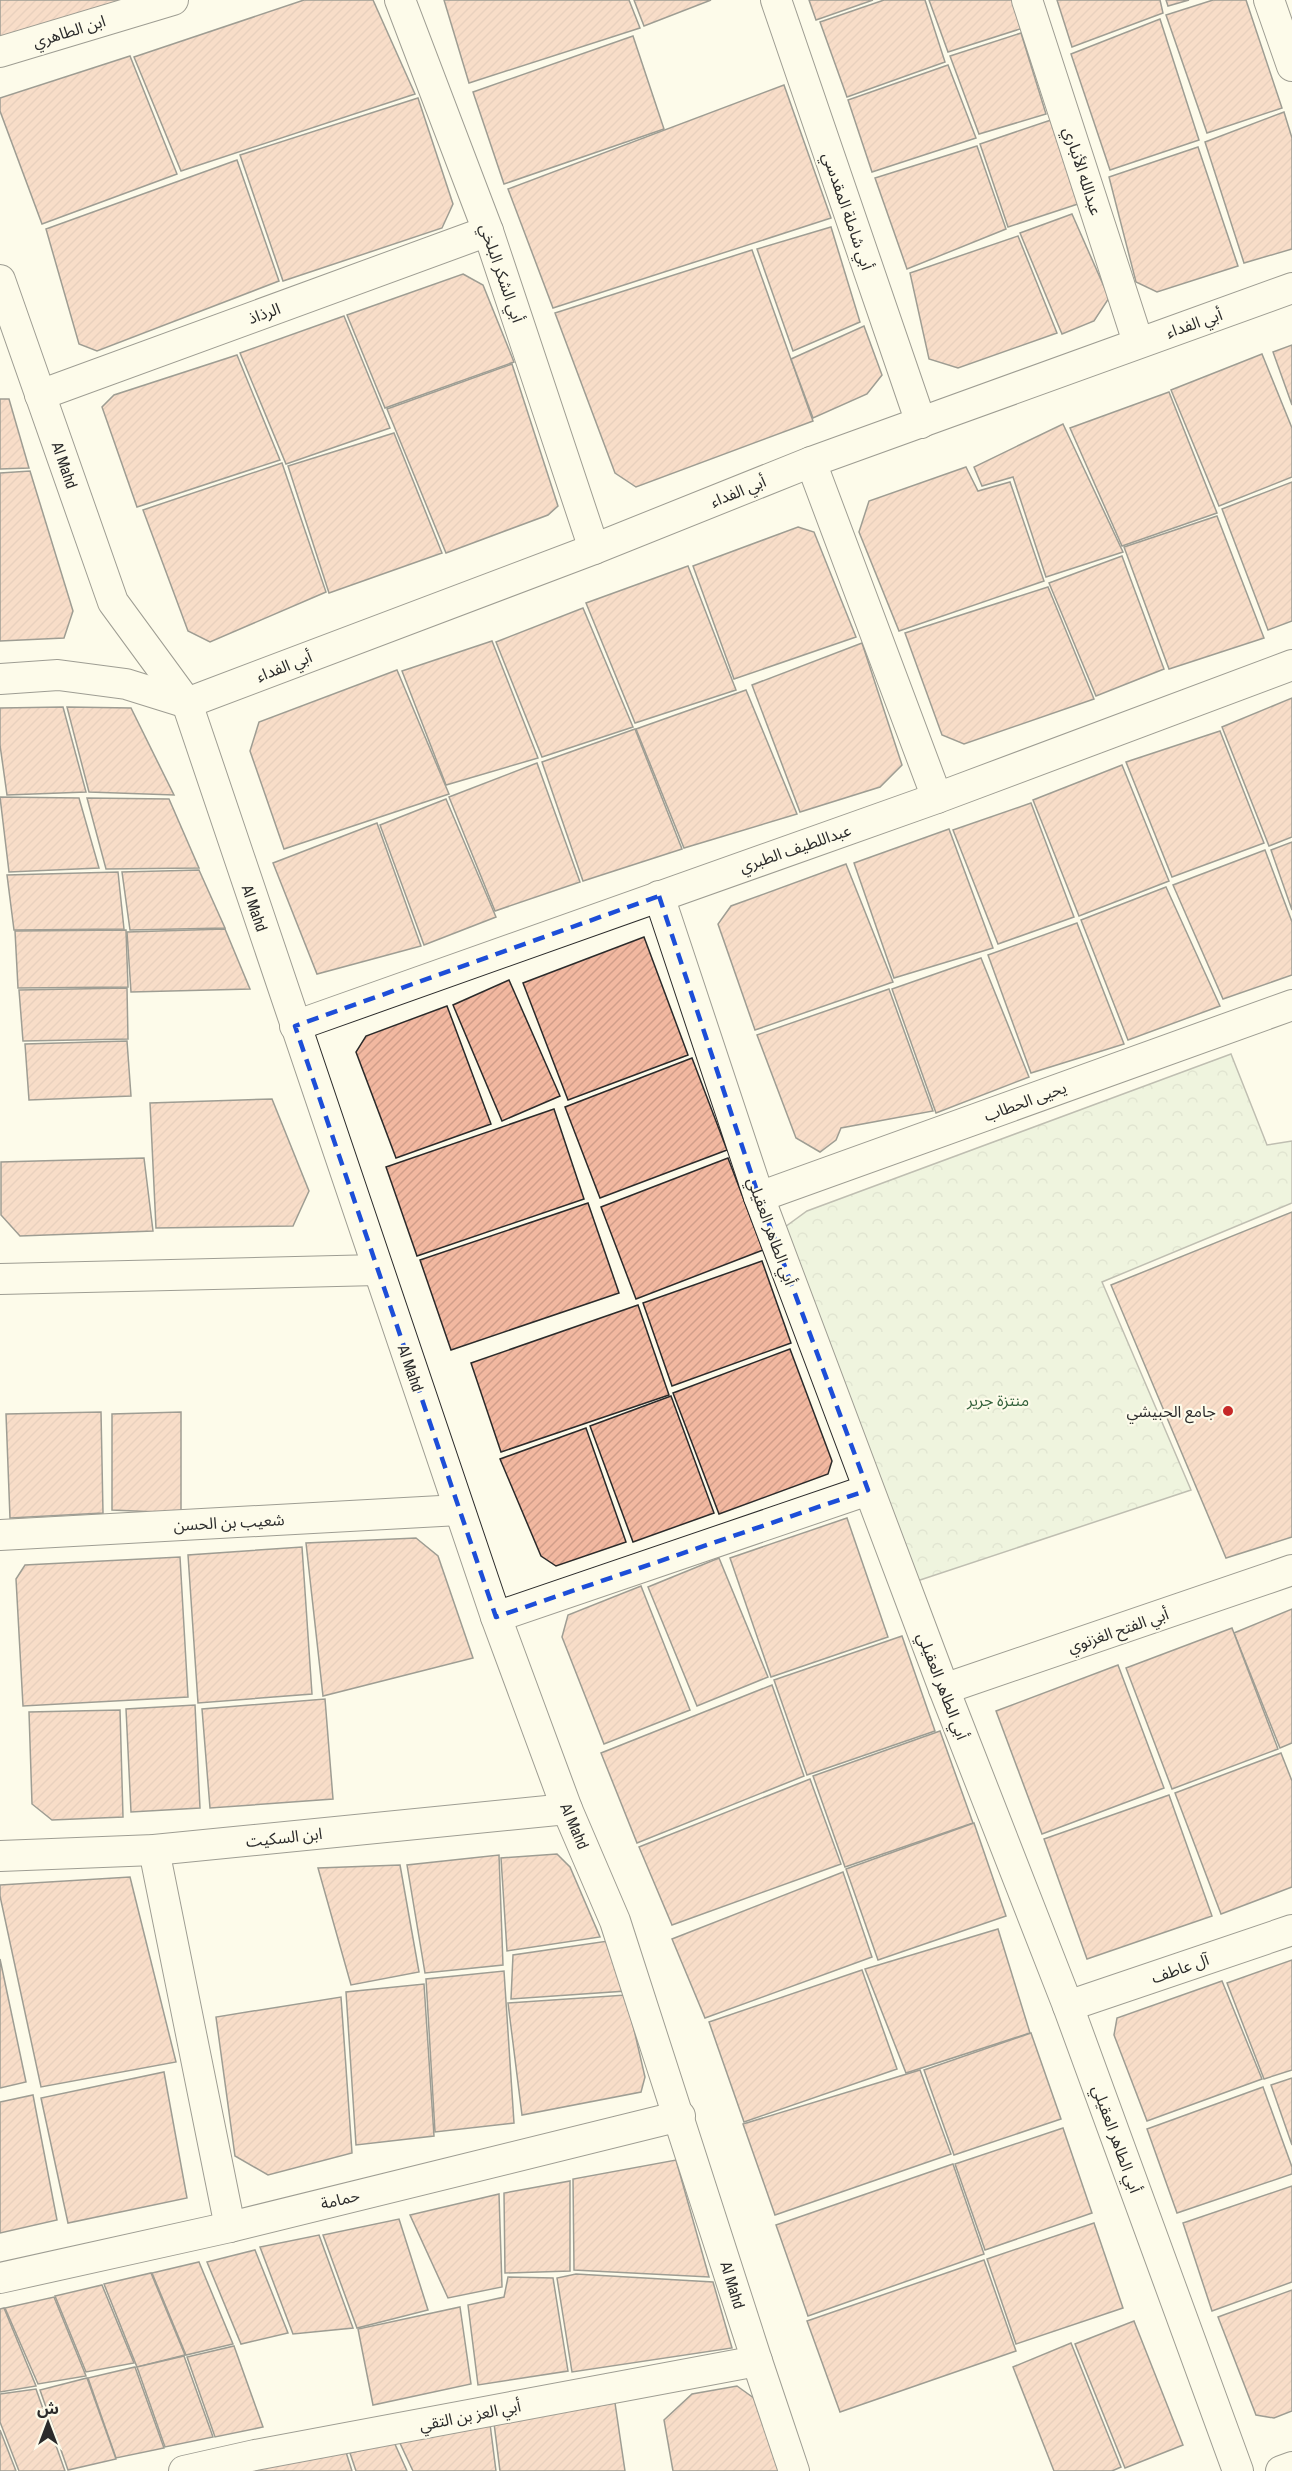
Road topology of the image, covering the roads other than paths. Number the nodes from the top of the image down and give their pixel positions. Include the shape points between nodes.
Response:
1 (173, 0) edge
2 (400, 0) edge
3 (776, 0) edge
4 (1027, 0) edge
5 (1269, 0) edge
6 (0, 52) edge
7 (1292, 66) edge
8 (488, 231) junction
9 (0, 280) edge
10 (1292, 288) edge
11 (1138, 342) junction
12 (40, 395) junction
13 (921, 423) junction
14 (811, 462) junction
15 (594, 549) junction
16 (1292, 665) edge
17 (0, 679) edge
18 (187, 703) junction
19 (937, 798) junction
20 (659, 896) junction
21 (1292, 1005) edge
22 (295, 1026) junction
23 (759, 1197) junction
24 (378, 1270) junction
25 (0, 1279) edge
26 (868, 1490) junction
27 (459, 1510) junction
28 (0, 1535) edge
29 (1292, 1570) edge
30 (496, 1617) junction
31 (944, 1689) junction
32 (567, 1809) junction
33 (154, 1850) junction
34 (0, 1856) edge
35 (1292, 1930) edge
36 (1068, 2006) junction
37 (680, 2116) junction
38 (230, 2227) junction
39 (0, 2278) edge
40 (757, 2361) junction
41 (1292, 2467) edge
42 (184, 2471) edge
43 (794, 2471) edge
44 (1238, 2471) edge
45 (1281, 2471) edge

1 - 6 street, ابن الطاهري
2 - 8 street, أبي الشكر البلخي
3 - 13 street, أبي شاملة المقدسي
4 - 11 street, عبدالله الأنباري
5 - 7 street
8 - 12 street, الرذاذ
8 - 15 street, أبي الشكر البلخي
9 - 12 street, Al Mahd
10 - 11 street, أبي الفداء
11 - 13 street, أبي الفداء
12 - 18 street, Al Mahd via 113,602
13 - 14 street, أبي الفداء
14 - 15 street, أبي الفداء
14 - 19 street
15 - 18 street, أبي الفداء
16 - 19 street, عبداللطيف الطبري
17 - 18 street via 58,675 126,684
18 - 22 street, Al Mahd
19 - 20 street, عبداللطيف الطبري
20 - 22 street, عبداللطيف الطبري
20 - 23 street, أبي الطاهر العقيلي
21 - 23 street, يحيى الحطاب
22 - 24 street, Al Mahd
23 - 26 street, أبي الطاهر العقيلي
24 - 25 street
24 - 27 street, Al Mahd
26 - 30 street
26 - 31 street, أبي الطاهر العقيلي
27 - 28 street, شعيب بن الحسن
27 - 30 street, Al Mahd
29 - 31 street, أبي الفتح الغزنوي
30 - 32 street, Al Mahd
31 - 36 street, أبي الطاهر العقيلي
32 - 33 street, ابن السكيت
32 - 37 street, Al Mahd via 615,1921
33 - 34 street, ابن السكيت
33 - 38 street
35 - 36 street, آل عاطف
36 - 44 street, أبي الطاهر العقيلي
37 - 38 street, حمامة
37 - 40 street, Al Mahd
38 - 39 street, حمامة
40 - 42 street, أبي العز بن التقي
40 - 43 street, Al Mahd
41 - 45 street

